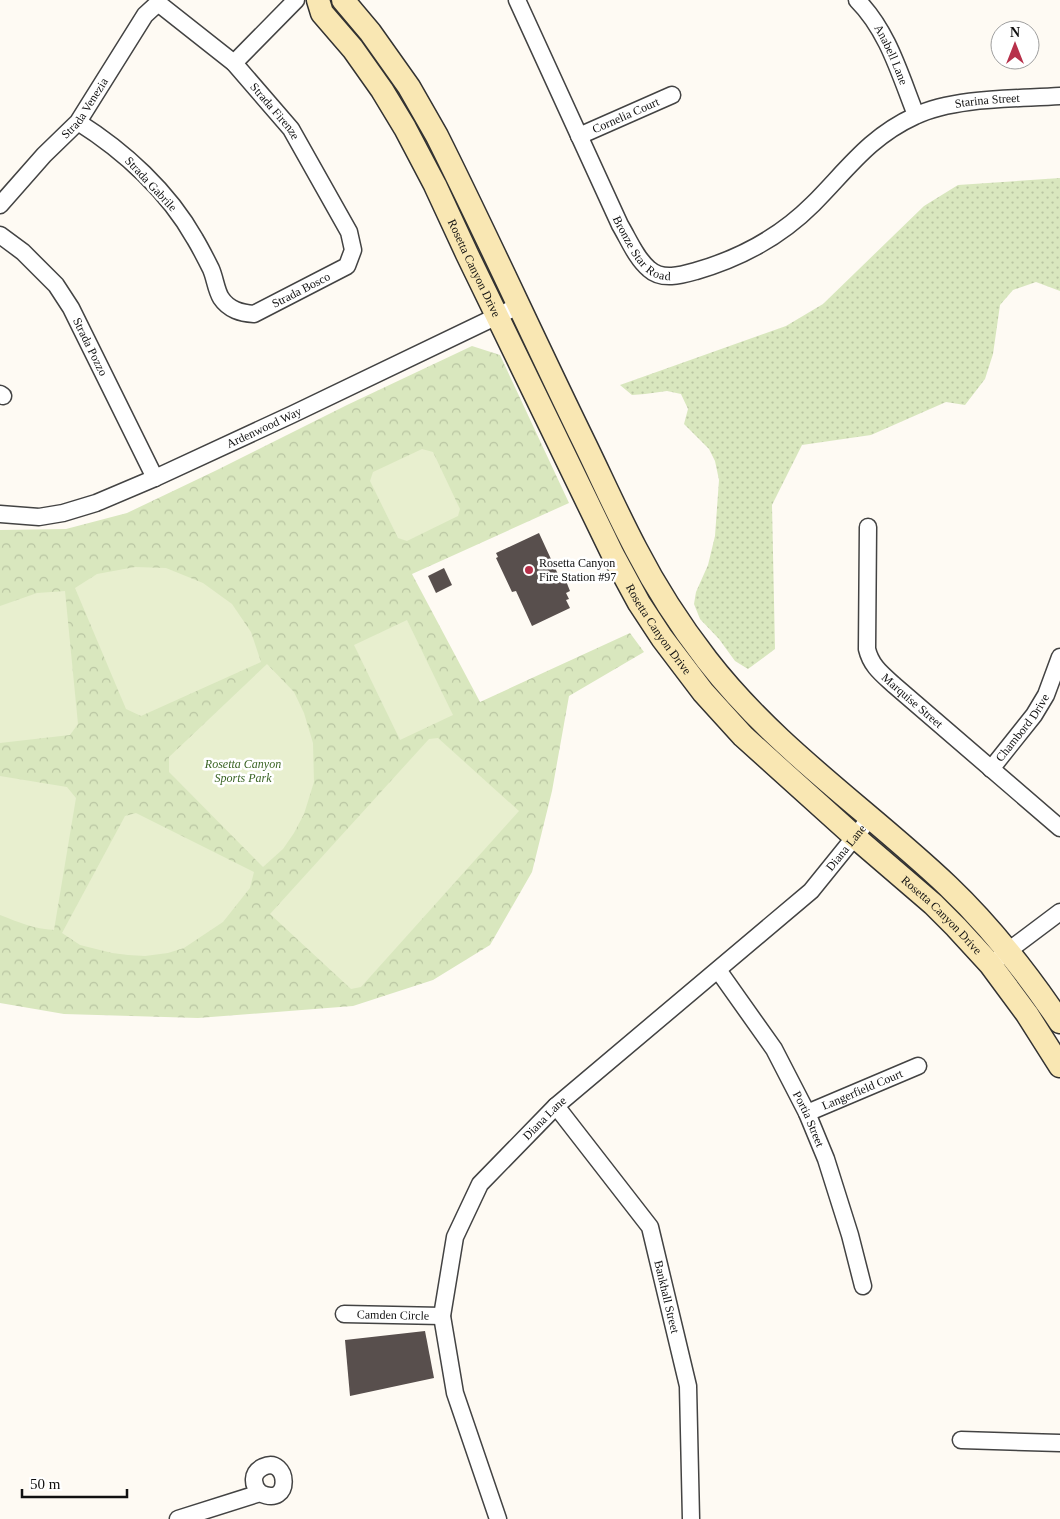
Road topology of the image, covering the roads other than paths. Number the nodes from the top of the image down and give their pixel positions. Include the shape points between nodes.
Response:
1 (296, 0) edge
2 (318, 0) edge
3 (343, 0) edge
4 (518, 0) edge
5 (856, 0) edge
6 (158, 3) joint
7 (234, 63) junction
8 (672, 95) dead end
9 (1060, 96) edge
10 (916, 115) junction
11 (78, 122) junction
12 (579, 136) junction
13 (0, 205) edge
14 (0, 235) edge
15 (353, 250) joint
16 (518, 306) junction
17 (236, 312) joint
18 (497, 316) junction
19 (155, 478) junction
20 (0, 514) edge
21 (868, 527) dead end
22 (1060, 657) edge
23 (991, 769) junction
24 (870, 818) junction
25 (1060, 828) edge
26 (855, 837) junction
27 (1060, 912) edge
28 (1008, 950) junction
29 (990, 964) junction
30 (718, 970) junction
31 (1060, 1022) edge
32 (918, 1066) dead end
33 (1060, 1066) edge
34 (556, 1106) junction
35 (807, 1113) junction
36 (863, 1286) dead end
37 (344, 1314) dead end
38 (442, 1316) junction
39 (961, 1440) dead end
40 (1060, 1442) edge
41 (260, 1493) dead end
42 (178, 1519) edge
43 (498, 1519) edge
44 (690, 1519) edge

1 - 7 street
2 - 18 street, Rosetta Canyon Drive via 322,13 353,49 405,128
3 - 16 street, Rosetta Canyon Drive via 409,87 449,161
4 - 12 street, Bronze Star Road
5 - 10 street, Anabell Lane via 888,43
6 - 7 street, Strada Firenze
6 - 11 street, Strada Venezia via 145,16
7 - 15 street, Strada Firenze via 291,129 349,232
8 - 12 street, Cornelia Court
9 - 10 street, Starina Street via 975,101
10 - 12 street, Bronze Star Road via 873,141 812,205 765,242 716,265 666,276 649,270 636,254
11 - 13 street, Strada Venezia
11 - 17 street, Strada Gabrile via 118,150 174,206 207,262 222,299
14 - 19 street, Strada Pozzo via 23,252 56,285 71,308
15 - 17 street, Strada Bosco via 348,266 254,314
16 - 18 street, Ardenwood Way
16 - 24 street, Rosetta Canyon Drive via 636,549 675,616 708,662 752,712
18 - 19 street, Ardenwood Way
18 - 26 street, Rosetta Canyon Drive via 613,555 662,638 703,692 743,736
19 - 20 street, Ardenwood Way via 63,513 39,516
21 - 23 street, Marquise Street via 869,659 876,669
22 - 23 street, Chambord Drive via 1046,695 1034,715
23 - 25 street, Marquise Street
24 - 26 street, Diana Lane
24 - 28 street, Rosetta Canyon Drive via 945,884
26 - 29 street, Rosetta Canyon Drive via 933,904
26 - 30 street, Diana Lane via 811,891
27 - 28 street
28 - 29 street
28 - 31 street, Rosetta Canyon Drive
29 - 33 street, Rosetta Canyon Drive
30 - 34 street, Diana Lane
30 - 35 street, Portia Street via 774,1049
32 - 35 street, Langerfield Court
34 - 38 street, Diana Lane via 480,1184 455,1237
34 - 44 street, Bankhall Street via 650,1227 688,1386
35 - 36 street, Portia Street via 826,1159
37 - 38 street, Camden Circle
38 - 43 street, Diana Lane via 455,1393
39 - 40 street
41 - 42 street

